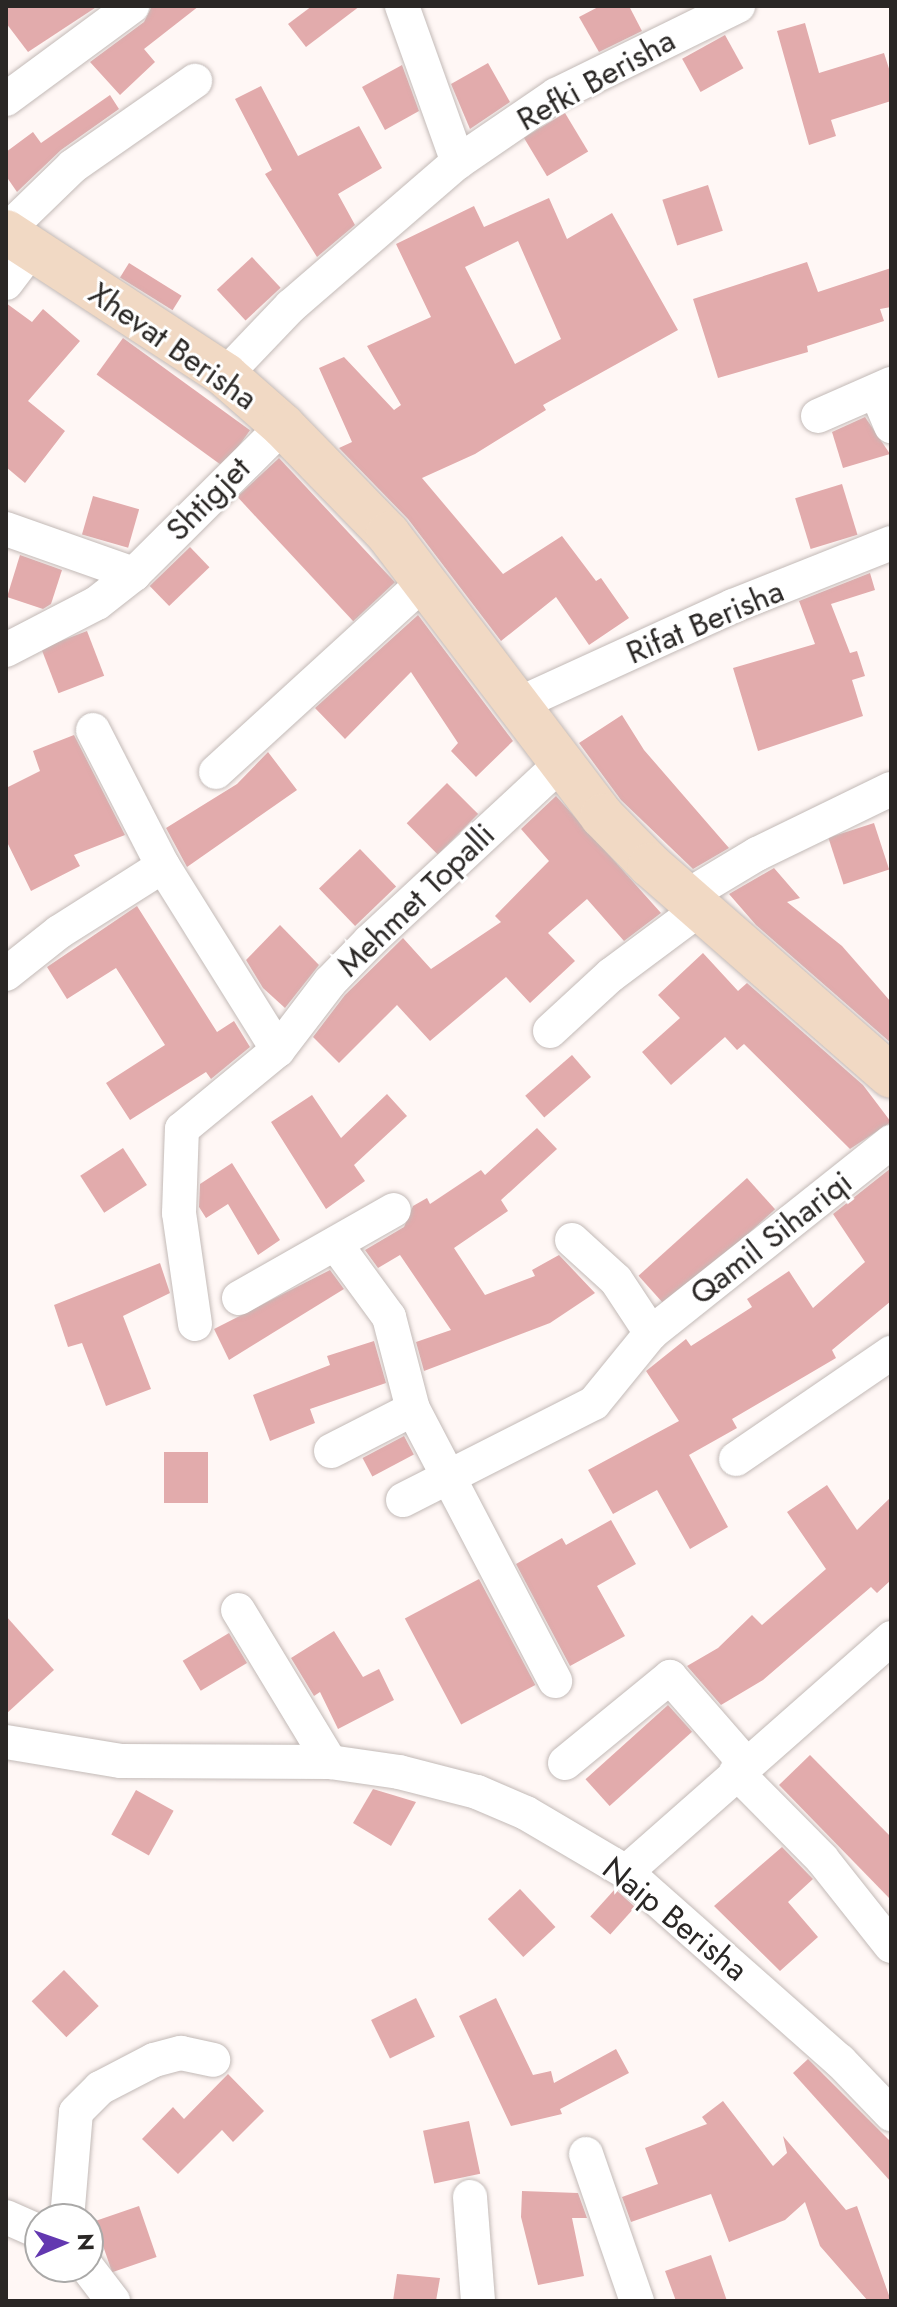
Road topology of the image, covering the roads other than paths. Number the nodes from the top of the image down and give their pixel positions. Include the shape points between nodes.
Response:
1 (132, 6) edge
2 (402, 6) edge
3 (738, 6) edge
4 (195, 81) dead end
5 (6, 99) edge
6 (458, 162) junction
7 (12, 249) edge
8 (225, 375) junction
9 (884, 389) edge
10 (818, 416) dead end
11 (283, 426) junction
12 (891, 426) edge
13 (6, 529) edge
14 (891, 543) edge
15 (134, 574) junction
16 (425, 581) junction
17 (6, 650) edge
18 (521, 703) junction
19 (93, 730) dead end
20 (565, 760) junction
21 (216, 772) dead end
22 (891, 789) edge
23 (163, 866) junction
24 (694, 902) junction
25 (6, 974) edge
26 (550, 1031) dead end
27 (278, 1050) junction
28 (887, 1064) edge
29 (891, 1142) edge
30 (394, 1210) dead end
31 (572, 1240) dead end
32 (337, 1246) junction
33 (239, 1298) dead end
34 (195, 1324) dead end
35 (651, 1333) junction
36 (891, 1353) edge
37 (413, 1409) junction
38 (331, 1451) dead end
39 (736, 1459) dead end
40 (448, 1479) junction
41 (403, 1500) dead end
42 (238, 1610) dead end
43 (891, 1638) edge
44 (555, 1681) dead end
45 (6, 1742) edge
46 (330, 1762) junction
47 (565, 1763) dead end
48 (740, 1768) junction
49 (626, 1872) junction
50 (891, 1946) edge
51 (213, 2060) dead end
52 (891, 2114) edge
53 (586, 2154) dead end
54 (470, 2197) dead end
55 (68, 2203) edge
56 (99, 2283) edge
57 (113, 2301) edge
58 (478, 2301) edge
59 (637, 2301) edge

1 - 5 street
2 - 6 street
3 - 6 street, Refki Berisha via 556,95
4 - 7 street via 73,166
6 - 8 street, Refki Berisha via 291,306
7 - 8 street, Xhevat Berisha
8 - 11 street, Xhevat Berisha
9 - 10 street
9 - 12 street
11 - 15 street, Shtigjet
11 - 16 street, Xhevat Berisha via 388,534
13 - 15 street
14 - 18 street, Rifat Berisha via 733,606
15 - 17 street, Shtigjet via 97,603
16 - 18 street, Xhevat Berisha
16 - 21 street
18 - 20 street, Xhevat Berisha
19 - 23 street
20 - 24 street, Xhevat Berisha via 602,816
20 - 27 street, Mehmet Topalli via 370,941 330,982
22 - 24 street via 757,854
23 - 25 street via 59,932
23 - 27 street
24 - 26 street
24 - 28 street, Xhevat Berisha
27 - 34 street, Mehmet Topalli via 182,1129 179,1213
29 - 35 street, Qamil Sihariqi
30 - 32 street
31 - 35 street via 616,1280
32 - 33 street
32 - 37 street via 389,1317
35 - 40 street, Qamil Sihariqi via 594,1403
36 - 39 street
37 - 38 street
37 - 40 street
40 - 41 street, Qamil Sihariqi
40 - 44 street
42 - 46 street
43 - 48 street
45 - 46 street, Naip Berisha via 121,1761
46 - 49 street, Naip Berisha via 477,1792 526,1813
47 - 48 street via 670,1677
48 - 49 street
48 - 50 street
49 - 52 street, Naip Berisha via 840,2061
51 - 55 street via 181,2053 154,2060 100,2088 76,2112
53 - 59 street
54 - 58 street
56 - 57 street

